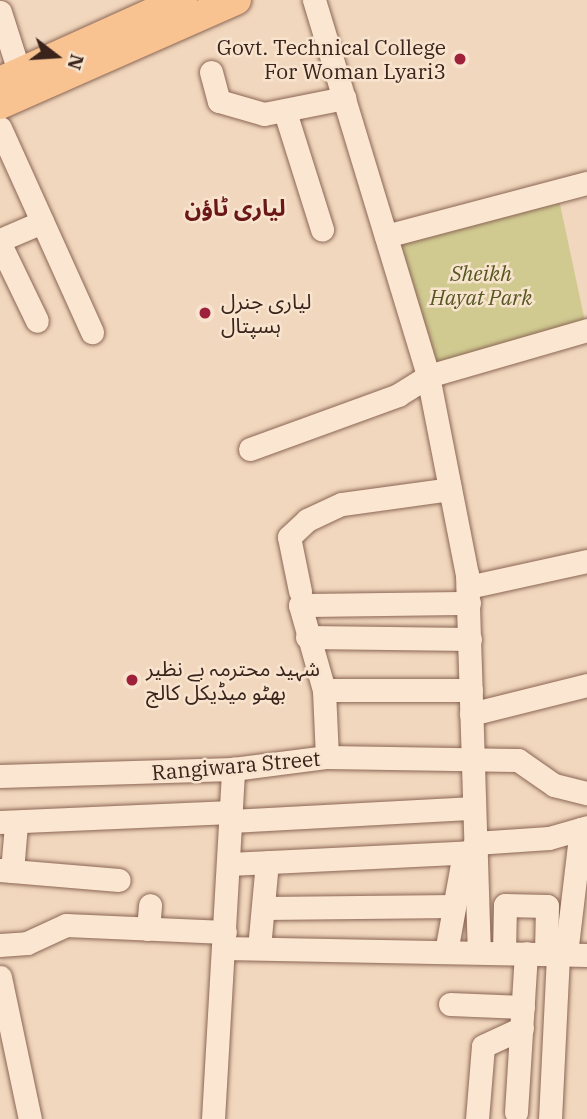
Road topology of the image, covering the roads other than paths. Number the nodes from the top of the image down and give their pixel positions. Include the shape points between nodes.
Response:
1 (182, 0) edge
2 (236, 0) edge
3 (314, 0) edge
4 (0, 12) edge
5 (211, 72) dead end
6 (11, 88) edge
7 (344, 99) junction
8 (286, 115) junction
9 (0, 128) edge
10 (587, 183) edge
11 (43, 222) junction
12 (322, 229) dead end
13 (386, 236) junction
14 (0, 242) edge
15 (37, 321) dead end
16 (92, 332) dead end
17 (586, 335) edge
18 (428, 376) junction
19 (250, 449) dead end
20 (450, 489) junction
21 (587, 561) edge
22 (300, 591) dead end
23 (468, 595) junction
24 (307, 637) junction
25 (470, 639) junction
26 (587, 685) edge
27 (471, 690) junction
28 (324, 691) junction
29 (471, 714) junction
30 (327, 757) junction
31 (473, 763) junction
32 (233, 769) junction
33 (0, 776) edge
34 (587, 793) edge
35 (474, 808) junction
36 (231, 817) junction
37 (8, 823) edge
38 (584, 828) edge
39 (472, 849) junction
40 (267, 862) junction
41 (229, 864) junction
42 (6, 871) edge
43 (119, 880) dead end
44 (150, 905) dead end
45 (454, 906) junction
46 (264, 908) junction
47 (579, 921) edge
48 (148, 929) junction
49 (225, 940) junction
50 (0, 945) edge
51 (259, 948) junction
52 (446, 952) junction
53 (479, 952) junction
54 (548, 954) edge
55 (0, 977) edge
56 (450, 1004) dead end
57 (522, 1017) junction
58 (516, 1112) dead end
59 (30, 1119) edge
60 (213, 1119) edge
61 (477, 1119) edge
62 (550, 1119) edge

1 - 6 main road
2 - 6 main road
3 - 7 street
4 - 6 street
5 - 8 street via 219,101
7 - 8 street
7 - 13 street
8 - 12 street
9 - 11 street
10 - 13 street
11 - 14 street
11 - 16 street
13 - 18 street
14 - 15 street
17 - 18 street
18 - 19 street via 398,395
18 - 20 street
20 - 22 street via 342,504 307,520 289,537
20 - 23 street
21 - 23 street
23 - 24 street via 300,605
23 - 25 street
24 - 25 street
24 - 28 street
25 - 27 street
26 - 29 street
27 - 28 street
27 - 29 street
28 - 30 street
29 - 31 street
30 - 31 street, Rangiwara Street
30 - 32 street, Rangiwara Street
31 - 34 street, Rangiwara Street via 518,760 554,785
31 - 35 street
32 - 33 street, Rangiwara Street
32 - 36 street
35 - 36 street
35 - 39 street
36 - 37 street
36 - 41 street
37 - 42 street
38 - 39 street
38 - 47 street
39 - 40 street
39 - 45 street
39 - 53 street
40 - 41 street
40 - 46 street
41 - 49 street
42 - 43 street
44 - 48 street
45 - 46 street
45 - 52 street
46 - 51 street
47 - 54 street
48 - 49 street
48 - 50 street via 66,925 27,943
49 - 51 street
49 - 60 street
51 - 52 street
52 - 53 street
53 - 54 street
54 - 57 street
54 - 62 street
55 - 59 street
56 - 57 street
57 - 58 street
57 - 61 street via 482,1046

